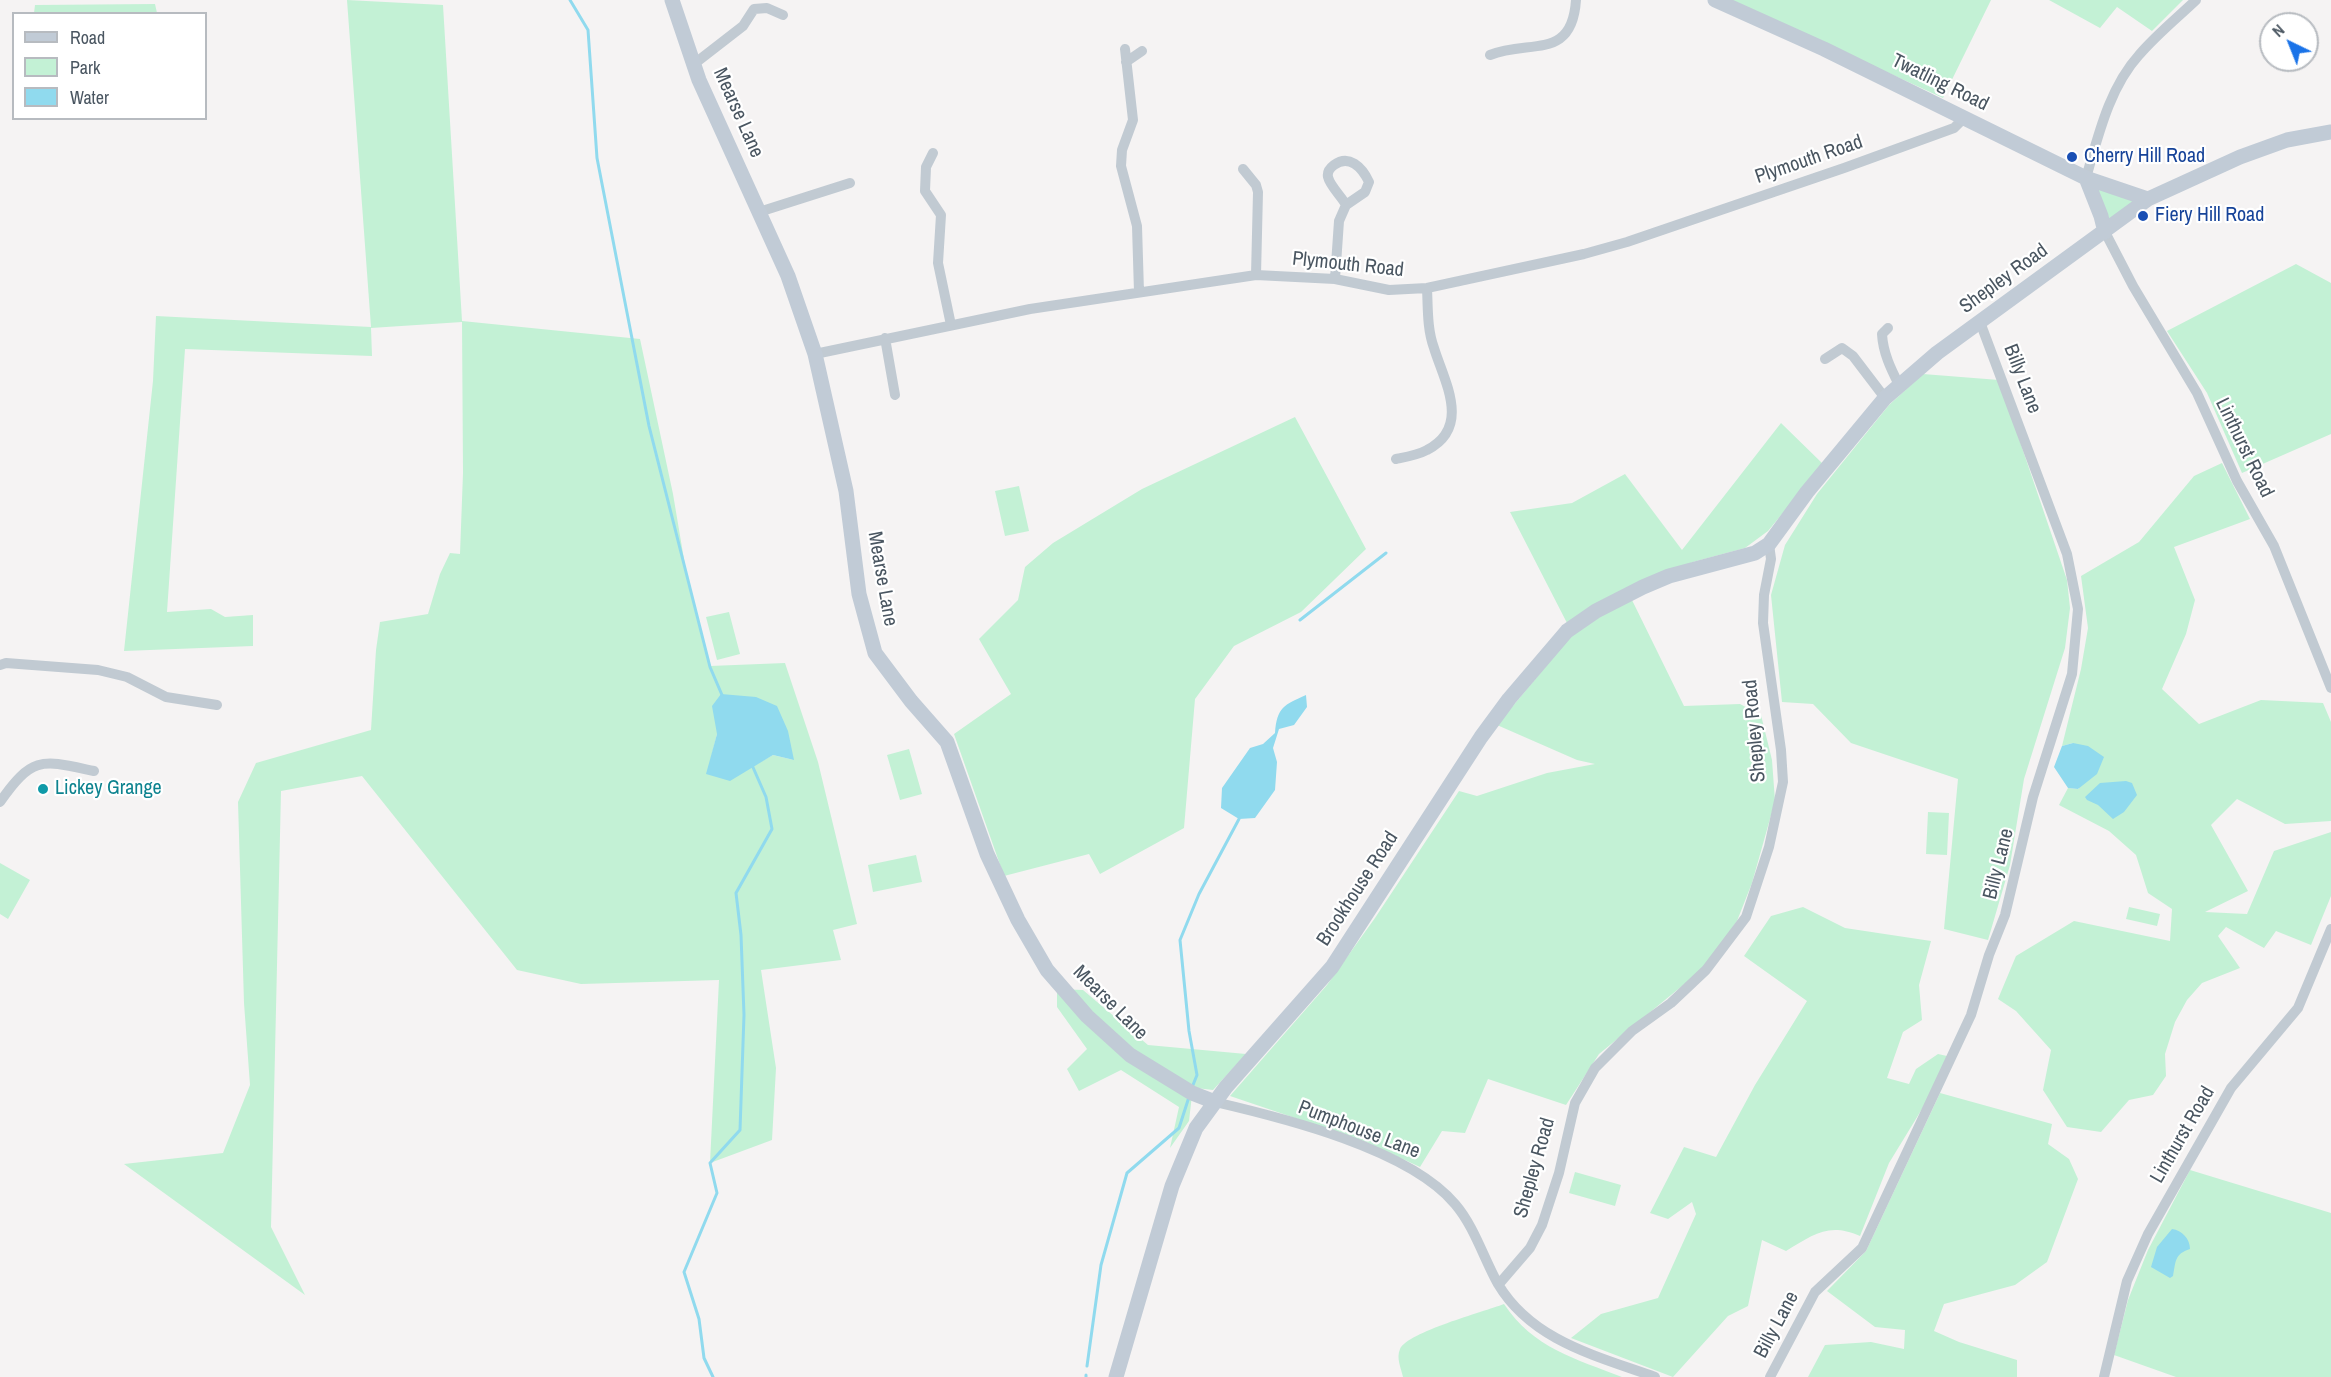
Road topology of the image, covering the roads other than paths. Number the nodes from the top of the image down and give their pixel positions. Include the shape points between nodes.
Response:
1 (672, 0) edge
2 (1576, 0) edge
3 (1715, 0) edge
4 (2196, 0) edge
5 (783, 15) dead end
6 (1125, 49) dead end
7 (1142, 51) dead end
8 (1490, 55) dead end
9 (1126, 62) junction
10 (694, 64) junction
11 (1964, 118) junction
12 (2331, 132) edge
13 (933, 153) dead end
14 (1243, 169) dead end
15 (2086, 178) junction
16 (850, 183) dead end
17 (2148, 199) junction
18 (1346, 204) dead end
19 (759, 212) junction
20 (2105, 232) junction
21 (1256, 275) junction
22 (1335, 279) junction
23 (1427, 288) junction
24 (1139, 292) junction
25 (1980, 322) junction
26 (951, 325) junction
27 (1888, 328) dead end
28 (885, 338) junction
29 (815, 354) junction
30 (1826, 359) dead end
31 (1899, 385) junction
32 (895, 395) dead end
33 (1884, 398) junction
34 (1396, 459) dead end
35 (1769, 544) junction
36 (0, 665) edge
37 (2331, 688) edge
38 (218, 705) dead end
39 (94, 771) dead end
40 (0, 802) edge
41 (2331, 929) edge
42 (1192, 1093) junction
43 (1215, 1102) junction
44 (1196, 1128) junction
45 (1499, 1284) junction
46 (1116, 1377) edge
47 (1655, 1377) edge
48 (1770, 1377) edge
49 (2104, 1377) edge

1 - 10 street, Mearse Lane
2 - 8 street via 1572,26 1563,37 1544,47 1505,49
3 - 11 street, Twatling Road
4 - 15 street via 2138,56 2118,85
5 - 10 street via 766,8 754,9 743,26
6 - 9 street
7 - 9 street
9 - 24 street via 1133,120 1122,150 1121,166 1137,226
10 - 19 street, Mearse Lane
11 - 15 street, Twatling Road
11 - 23 street, Plymouth Road via 1954,128 1627,242
12 - 17 street via 2287,140 2240,157
13 - 26 street via 926,166 925,190 941,215 938,263
14 - 21 street via 1258,192
15 - 17 street, Twatling Road
15 - 20 street
16 - 19 street
17 - 20 street
18 - 22 street via 1339,221
19 - 29 street, Mearse Lane via 788,276
20 - 25 street, Shepley Road
20 - 37 street, Linthurst Road via 2197,393 2237,481 2274,546
21 - 22 street, Plymouth Road
21 - 24 street, Plymouth Road
22 - 23 street, Plymouth Road via 1389,290
23 - 34 street via 1433,346 1451,394 1453,418 1443,437 1428,450
24 - 26 street, Plymouth Road
25 - 31 street, Shepley Road
25 - 48 street, Billy Lane via 2067,554 2078,609 2072,674 2033,797 2005,915 1971,1015 1862,1248 1815,1292
26 - 28 street, Plymouth Road
27 - 31 street via 1882,340
28 - 29 street, Plymouth Road
28 - 32 street
29 - 42 street, Mearse Lane via 846,491 859,594 875,653 946,742 987,854 1047,970 1087,1016 1130,1055
30 - 33 street via 1842,348 1853,356
31 - 33 street, Shepley Road
33 - 35 street, Shepley Road
35 - 43 street, Brookhouse Road via 1755,553 1643,587 1567,631 1481,737 1332,967
35 - 45 street, Shepley Road via 1771,559 1763,623 1783,782 1769,847 1746,917 1706,970 1671,1003 1632,1031 1595,1068 1575,1103 1542,1225 1530,1248
36 - 38 street via 98,670 127,677 166,697
39 - 40 street via 48,761 35,765 16,778
41 - 49 street, Linthurst Road via 2298,1008 2231,1088 2148,1234 2127,1281
42 - 43 street, Mearse Lane
42 - 44 street
43 - 44 street, Brookhouse Road
43 - 45 street, Pumphouse Lane via 1317,1131 1416,1170 1455,1204
44 - 46 street, Brookhouse Road via 1172,1186
45 - 47 street, Pumphouse Lane via 1538,1329

